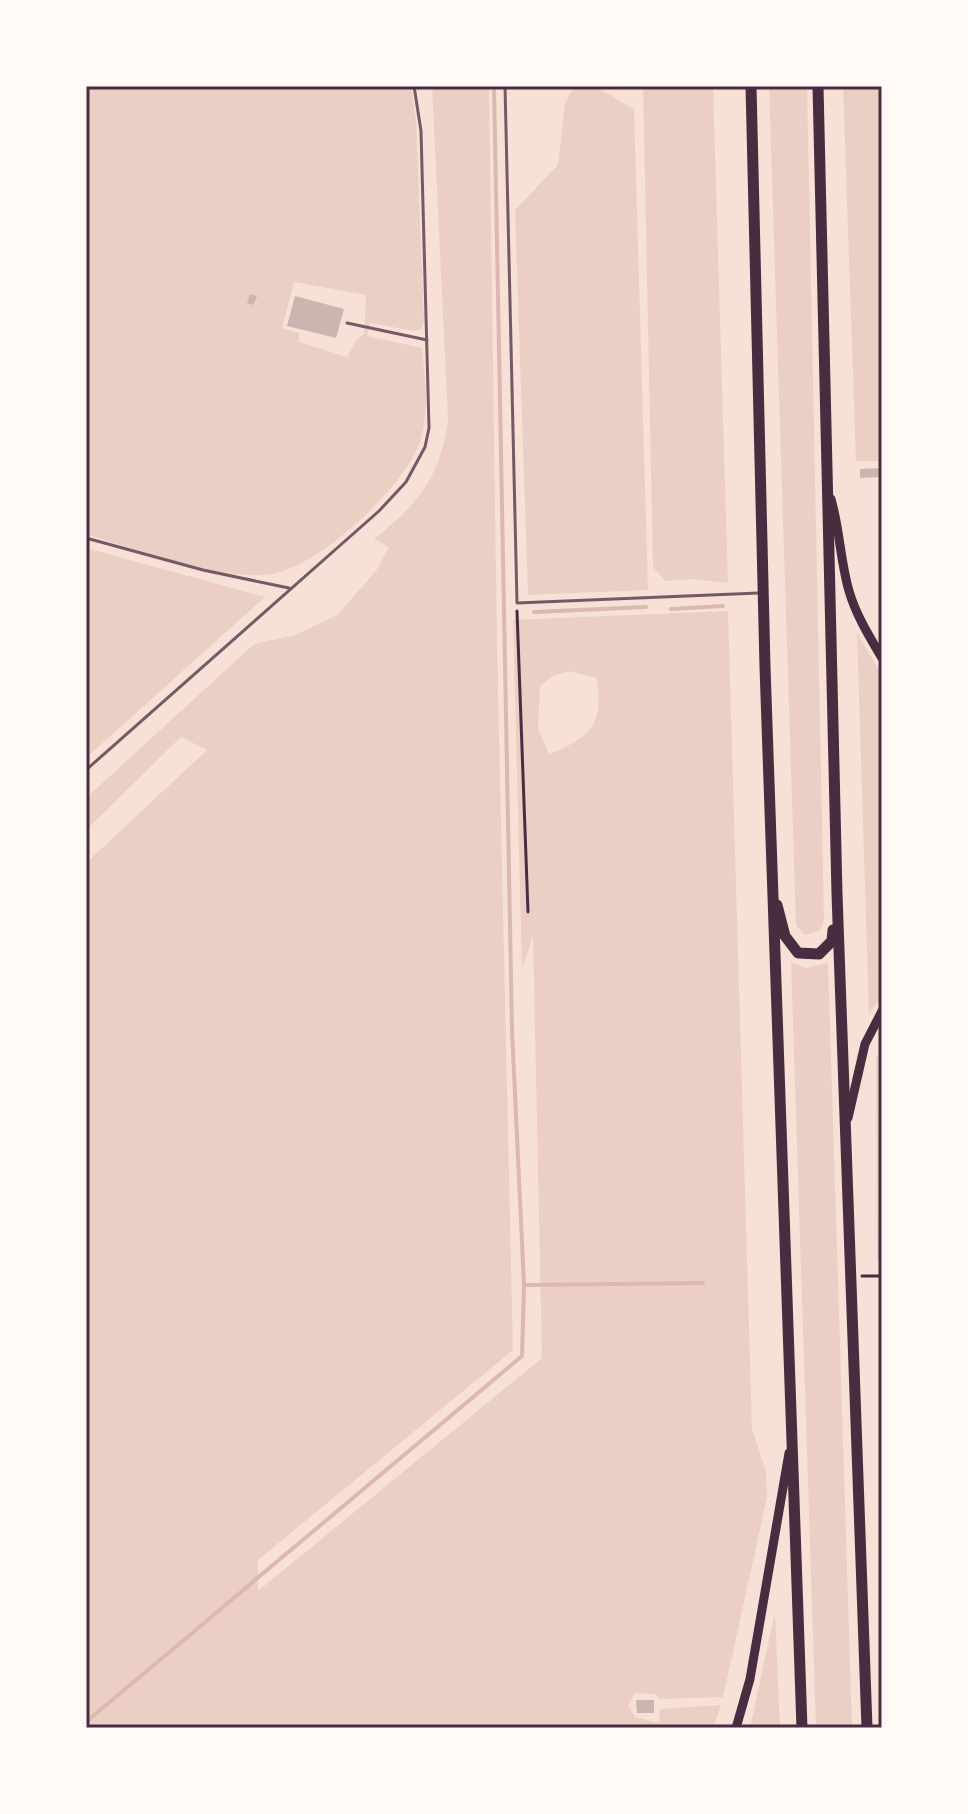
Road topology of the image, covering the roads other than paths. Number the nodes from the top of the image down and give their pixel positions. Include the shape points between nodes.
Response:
1 (414, 86) edge
2 (505, 86) edge
3 (751, 86) edge
4 (818, 86) edge
5 (347, 323) dead end
6 (427, 340) junction
7 (829, 494) junction
8 (86, 538) edge
9 (289, 588) junction
10 (763, 593) junction
11 (882, 658) edge
12 (86, 770) edge
13 (772, 886) junction
14 (837, 894) junction
15 (882, 1011) edge
16 (845, 1129) junction
17 (791, 1438) junction
18 (736, 1728) edge
19 (802, 1728) edge
20 (867, 1728) edge

1 - 6 lane via 421,131
2 - 10 lane via 517,603
3 - 10 highway
4 - 7 highway
5 - 6 lane
6 - 9 lane via 429,428 417,463 379,511
7 - 11 main road via 841,532 849,591
7 - 14 highway
8 - 9 lane
9 - 12 lane
10 - 13 highway
13 - 14 highway via 785,936 798,953 819,954 832,941
13 - 17 highway
14 - 16 highway
15 - 16 main road via 865,1044
16 - 20 highway
17 - 18 main road via 750,1679
17 - 19 highway

